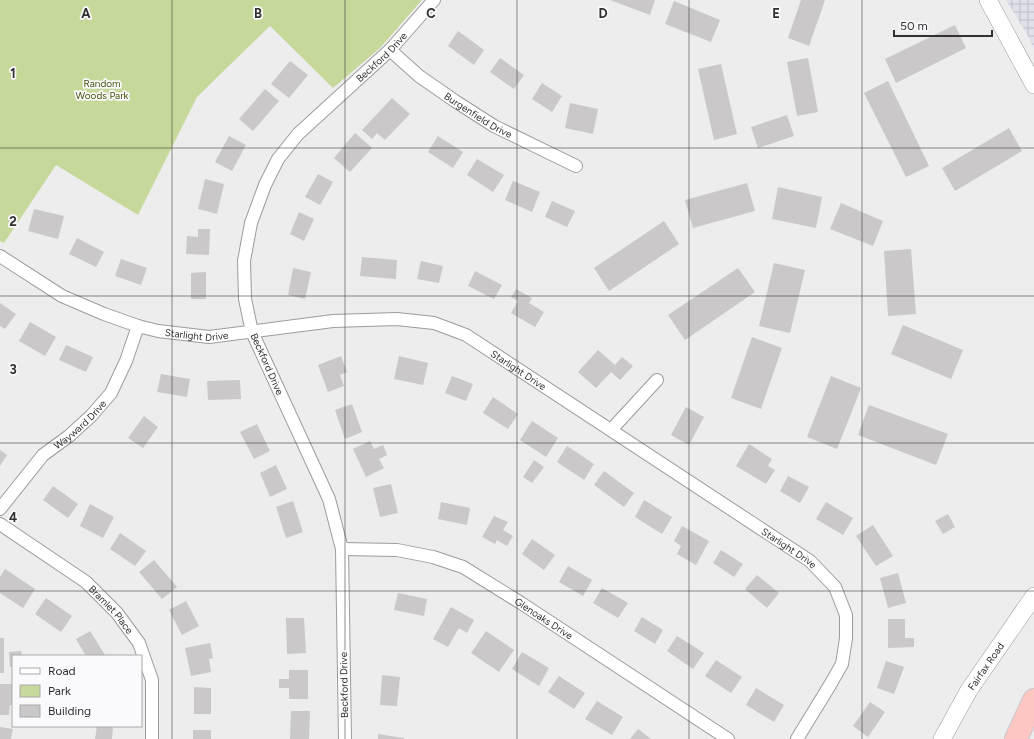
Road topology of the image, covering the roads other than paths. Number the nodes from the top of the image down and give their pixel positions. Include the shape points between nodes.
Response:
1 (434, 0) edge
2 (988, 0) edge
3 (390, 50) junction
4 (1034, 85) edge
5 (576, 166) dead end
6 (0, 256) edge
7 (138, 326) junction
8 (252, 332) junction
9 (657, 380) dead end
10 (611, 430) junction
11 (0, 509) edge
12 (0, 524) edge
13 (342, 549) junction
14 (1034, 596) edge
15 (1034, 700) edge
16 (152, 739) edge
17 (345, 739) edge
18 (728, 739) edge
19 (797, 739) edge
20 (942, 739) edge
21 (1016, 739) edge

1 - 3 street, Beckford Drive
2 - 4 street
3 - 5 street, Burgenfield Drive via 419,76 494,126
3 - 8 street, Beckford Drive via 298,134 278,159 265,185 251,223 244,261 245,298
6 - 7 street, Starlight Drive via 62,296
7 - 8 street, Starlight Drive via 158,331 209,336
7 - 11 street, Wayward Drive via 111,393 91,416 44,455
8 - 10 street, Starlight Drive via 367,319 397,318 434,323 466,335
8 - 13 street, Beckford Drive via 329,499
9 - 10 street
10 - 19 street, Starlight Drive via 810,561 835,587 846,615 842,664
12 - 16 street, Bramlet Place via 86,582 117,613 139,643 152,680
13 - 17 street, Beckford Drive
13 - 18 street, Glenoaks Drive via 397,550 433,557 463,567
14 - 20 street, Fairfax Road via 969,690
15 - 21 highway

